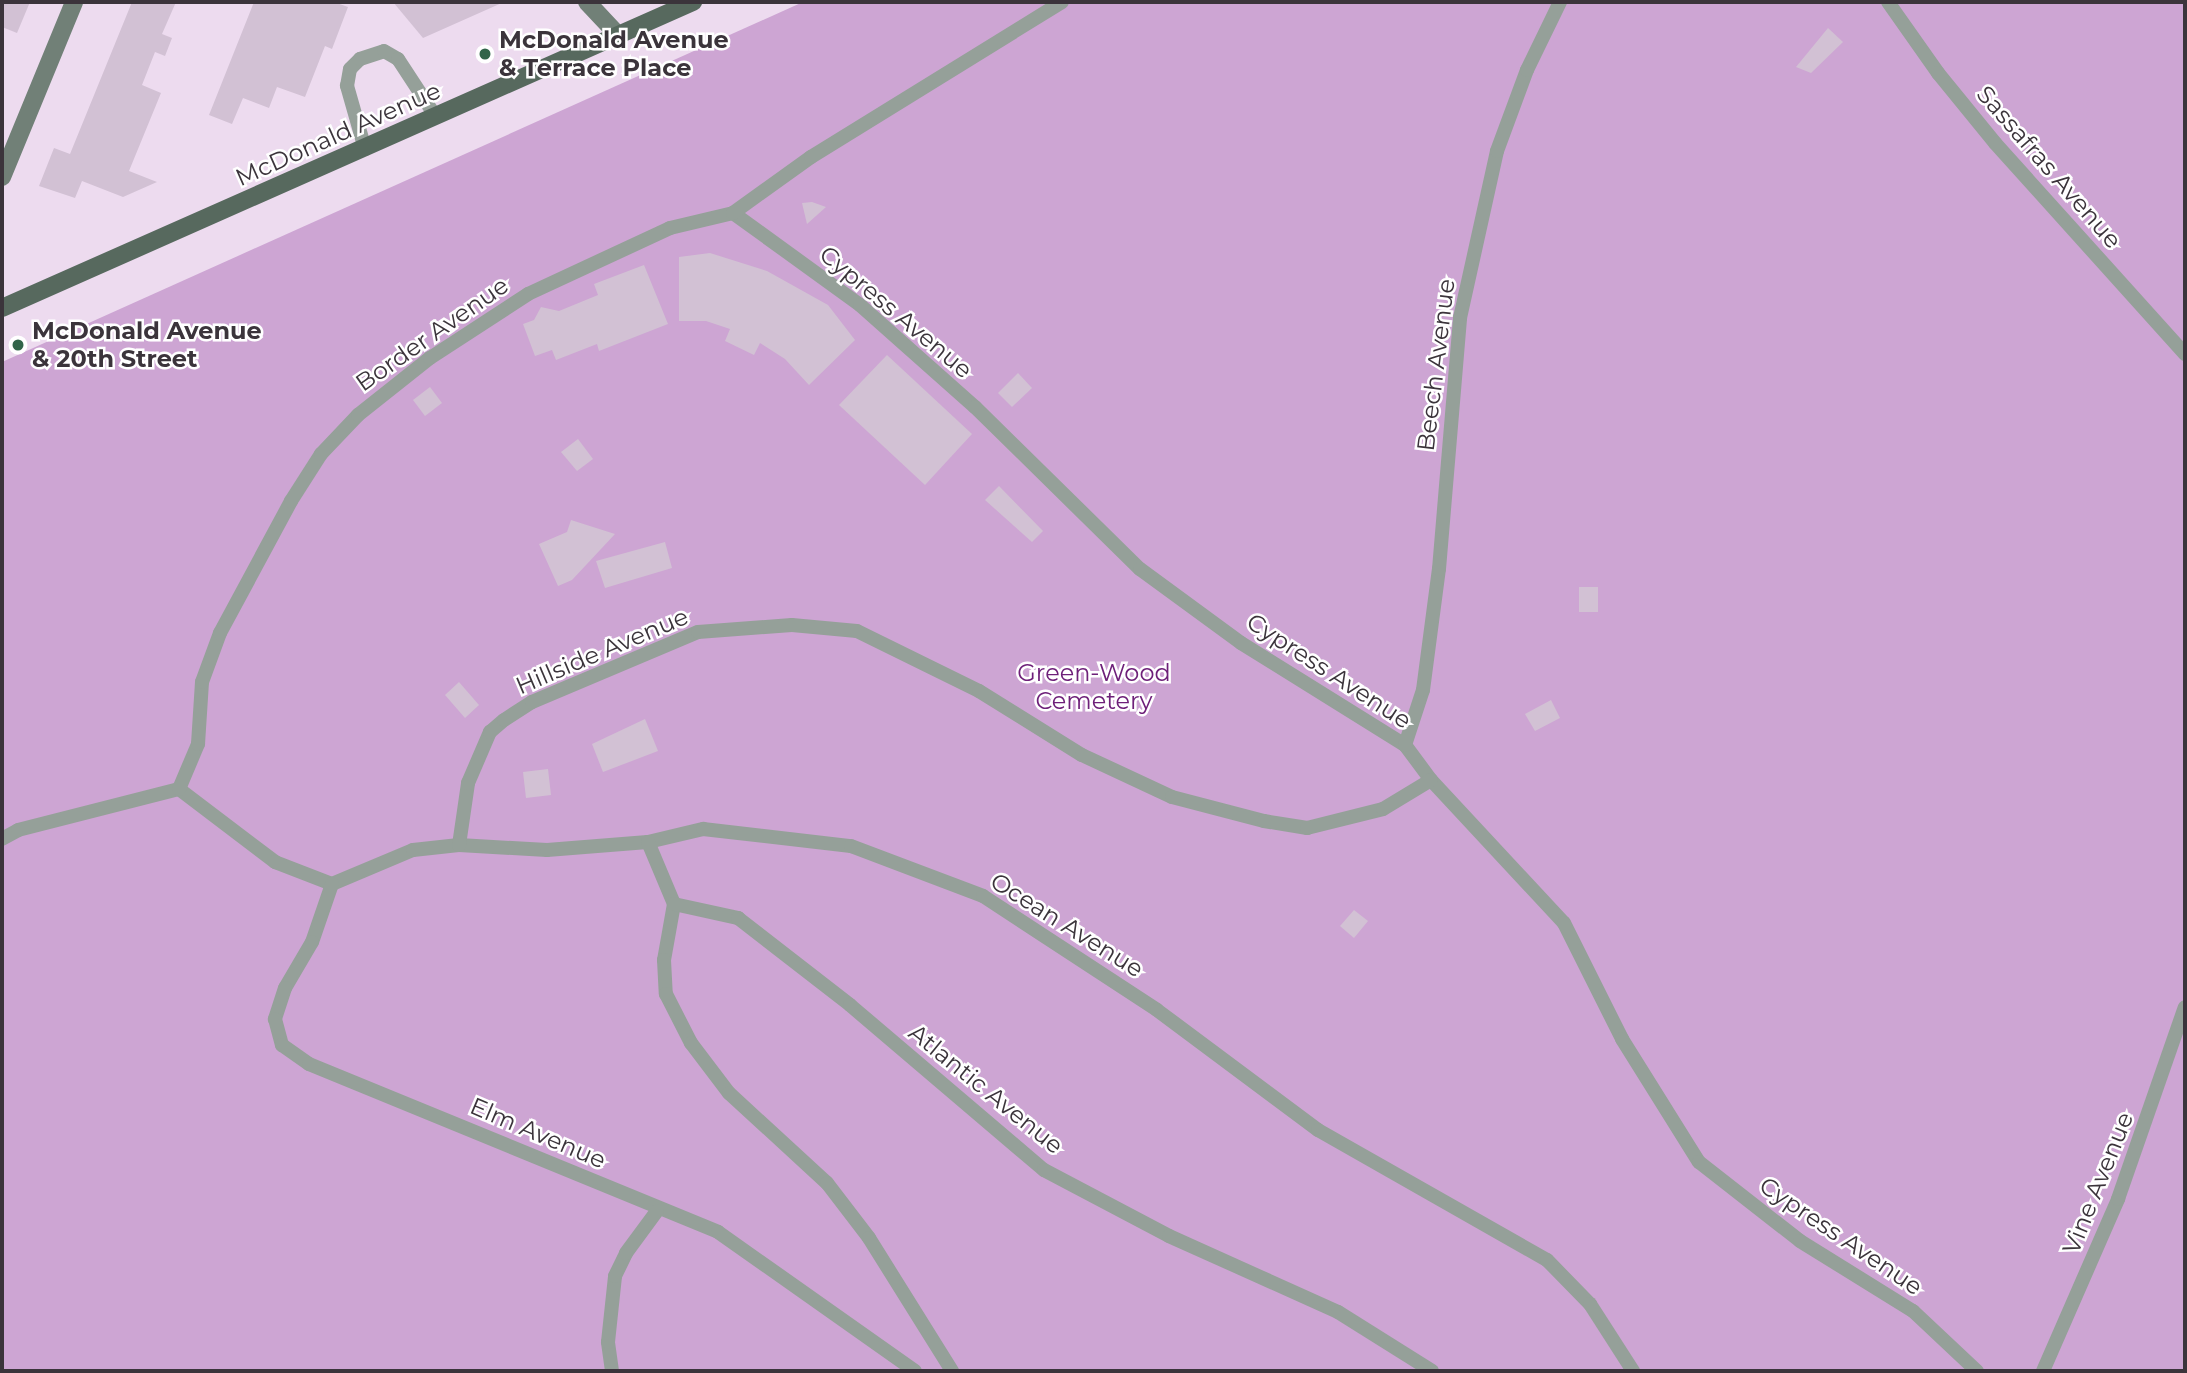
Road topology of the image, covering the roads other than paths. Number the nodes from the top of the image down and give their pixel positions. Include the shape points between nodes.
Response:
1 (74, 2) edge
2 (587, 2) edge
3 (693, 2) edge
4 (1062, 2) edge
5 (1560, 2) edge
6 (1888, 2) edge
7 (618, 35) junction
8 (436, 117) junction
9 (365, 149) junction
10 (2, 177) edge
11 (733, 213) junction
12 (2, 308) edge
13 (2185, 355) edge
14 (1405, 745) junction
15 (1431, 780) junction
16 (179, 789) junction
17 (2, 839) edge
18 (648, 842) junction
19 (459, 845) junction
20 (332, 884) junction
21 (674, 904) junction
22 (2185, 1007) edge
23 (657, 1211) junction
24 (612, 1371) edge
25 (915, 1371) edge
26 (952, 1371) edge
27 (1432, 1371) edge
28 (1633, 1371) edge
29 (1976, 1371) edge
30 (2043, 1371) edge

1 - 10 main road
2 - 7 main road
3 - 7 main road, McDonald Avenue
4 - 11 lane, Border Avenue via 811,157
5 - 14 lane, Beech Avenue via 1527,70 1497,151 1460,318 1439,569 1423,690
6 - 13 lane, Sassafras Avenue via 1938,74 1995,143
7 - 8 main road, McDonald Avenue
8 - 9 main road, McDonald Avenue
8 - 9 lane via 398,59 384,51 370,54 354,63 347,78 348,98
9 - 12 main road, McDonald Avenue
11 - 14 lane, Cypress Avenue via 860,305 975,407 1140,569 1241,643
11 - 16 lane, Border Avenue via 670,228 528,294 430,358 338,435 291,501 220,633 202,682 198,744
14 - 15 lane, Cypress Avenue
15 - 19 lane, Hillside Avenue via 1384,809 1307,828 1264,821 1172,797 1082,755 979,691 857,631 778,626 698,632 532,702 504,720 490,733 468,783
15 - 29 lane, Cypress Avenue via 1564,923 1622,1039 1699,1161 1800,1241 1913,1311
16 - 17 lane via 18,830
16 - 20 lane via 275,862
18 - 19 lane, Ocean Avenue via 547,850
18 - 21 lane
18 - 28 lane, Ocean Avenue via 703,830 851,846 984,897 1157,1010 1318,1130 1547,1260 1590,1304
19 - 20 lane, Ocean Avenue via 413,850
20 - 23 lane, Elm Avenue via 312,942 285,988 275,1019 282,1045 309,1064 493,1136
21 - 26 lane via 664,960 666,994 691,1043 729,1093 827,1183 869,1238
21 - 27 lane, Atlantic Avenue via 738,918 850,1005 1044,1170 1169,1236 1338,1312
22 - 30 lane, Vine Avenue via 2119,1199
23 - 24 lane via 615,1276 608,1342
23 - 25 lane, Elm Avenue via 718,1232

